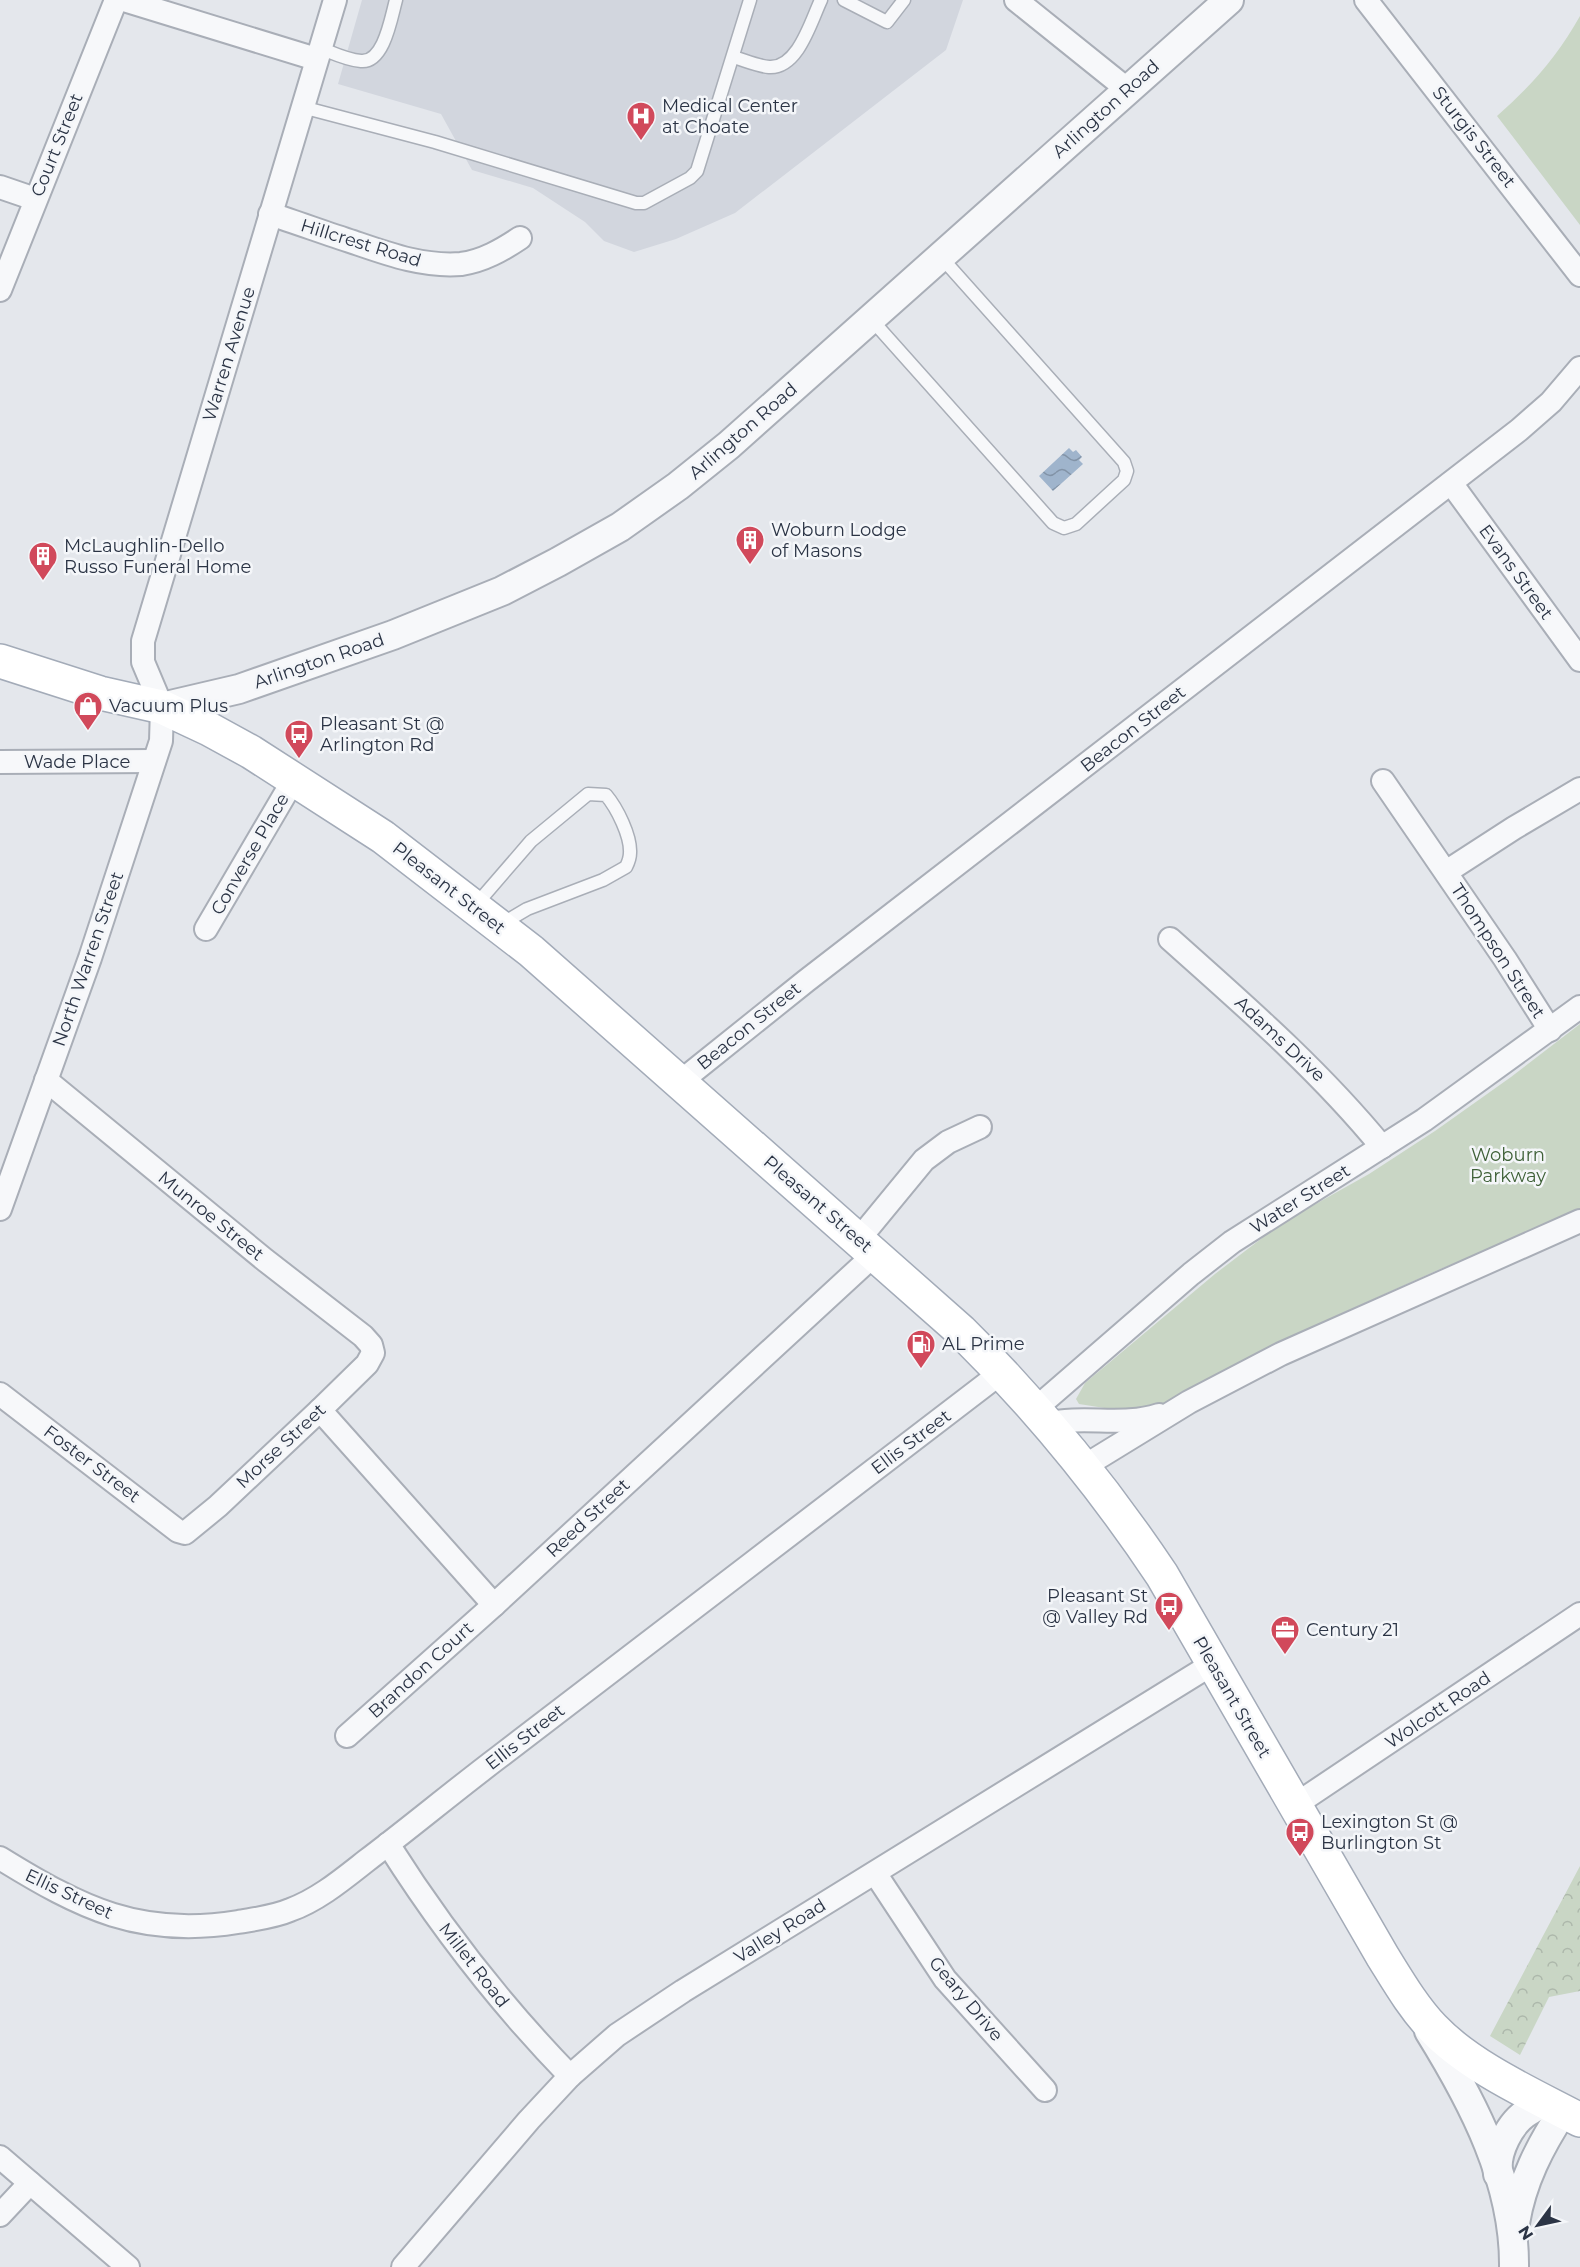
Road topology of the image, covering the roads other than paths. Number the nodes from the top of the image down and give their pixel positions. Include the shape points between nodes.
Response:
1 (116, 0) edge
2 (124, 0) edge
3 (334, 0) edge
4 (396, 0) edge
5 (750, 0) edge
6 (821, 0) edge
7 (844, 0) edge
8 (903, 0) edge
9 (1017, 0) edge
10 (1229, 0) edge
11 (1366, 0) edge
12 (318, 54) junction
13 (733, 57) junction
14 (1128, 90) junction
15 (302, 107) junction
16 (0, 187) edge
17 (35, 199) junction
18 (270, 214) junction
19 (520, 238) dead end
20 (940, 256) junction
21 (1580, 275) edge
22 (0, 290) edge
23 (871, 319) junction
24 (1580, 368) edge
25 (1451, 483) junction
26 (1580, 660) edge
27 (0, 661) edge
28 (162, 706) junction
29 (0, 762) edge
30 (154, 762) junction
31 (294, 779) junction
32 (1383, 781) dead end
33 (1580, 789) edge
34 (1446, 872) junction
35 (486, 916) junction
36 (206, 929) dead end
37 (1170, 939) dead end
38 (1580, 1007) edge
39 (1550, 1030) junction
40 (46, 1080) junction
41 (680, 1082) junction
42 (980, 1127) dead end
43 (1382, 1147) junction
44 (0, 1209) edge
45 (1580, 1221) edge
46 (867, 1246) junction
47 (373, 1353) joint
48 (1002, 1372) junction
49 (0, 1394) edge
50 (1177, 1408) junction
51 (320, 1410) junction
52 (1040, 1417) junction
53 (1083, 1467) junction
54 (184, 1533) joint
55 (494, 1605) junction
56 (1580, 1614) edge
57 (1214, 1664) junction
58 (347, 1736) dead end
59 (1295, 1805) junction
60 (388, 1844) junction
61 (0, 1858) edge
62 (875, 1873) junction
63 (1408, 1996) junction
64 (570, 2076) junction
65 (1045, 2090) dead end
66 (1563, 2111) edge
67 (0, 2157) edge
68 (1498, 2174) junction
69 (30, 2182) junction
70 (0, 2215) edge
71 (1513, 2231) junction
72 (128, 2267) edge
73 (403, 2267) edge
74 (1514, 2267) edge

1 - 17 street, Court Street
2 - 12 street
3 - 12 street, Warren Avenue
4 - 12 lane via 375,57 368,61
5 - 13 lane
6 - 13 lane via 789,61 771,67
7 - 8 lane via 887,22
9 - 14 street
10 - 14 street, Arlington Road
11 - 21 street, Sturgis Street
12 - 15 street, Warren Avenue
13 - 15 lane via 697,171 644,203
14 - 20 street, Arlington Road
15 - 18 street, Warren Avenue
16 - 17 street
17 - 22 street, Court Street
18 - 19 street, Hillcrest Road via 399,258 428,263 480,260
18 - 28 street, Warren Avenue via 143,641 143,662
20 - 23 street, Arlington Road
20 - 23 lane via 1123,460 1126,474 1114,489 1073,526 1055,525
23 - 28 street, Arlington Road via 693,475 620,526 558,562 502,591 393,635 239,689
24 - 25 street, Beacon Street via 1540,412
25 - 26 street, Evans Street
25 - 41 street, Beacon Street
27 - 28 main road, Pleasant Street via 100,693
28 - 30 street, North Warren Street via 162,735
28 - 31 main road, Pleasant Street via 220,734
29 - 30 street, Wade Place
30 - 40 street, North Warren Street
31 - 35 main road, Pleasant Street via 383,837
31 - 36 street, Converse Place
32 - 34 street, Thompson Street
33 - 34 street, Thompson Street
34 - 39 street, Thompson Street
35 - 35 lane via 527,909 626,867 629,842 616,807 606,795 588,795 531,841
35 - 41 main road, Pleasant Street
37 - 43 street, Adams Drive via 1304,1060
38 - 39 street, Water Street
39 - 43 street, Water Street
40 - 44 street, North Warren Street
40 - 47 street, Munroe Street via 363,1336
41 - 46 main road, Pleasant Street
42 - 46 street, Reed Street via 948,1142 924,1160
43 - 52 street, Water Street via 1218,1252
45 - 50 street via 1281,1354
46 - 48 main road, Pleasant Street
46 - 55 street, Reed Street
47 - 51 street, Morse Street via 367,1364
48 - 52 main road, Pleasant Street
48 - 60 street, Ellis Street
49 - 54 street, Foster Street
50 - 52 street via 1141,1419
50 - 53 street
51 - 54 street, Morse Street
51 - 55 street
52 - 53 main road, Pleasant Street
53 - 57 main road, Pleasant Street via 1146,1551
55 - 58 street, Brandon Court
56 - 59 street, Wolcott Road
57 - 59 main road, Pleasant Street
57 - 62 street, Valley Road
59 - 63 main road, Pleasant Street
60 - 61 street, Ellis Street via 342,1880 291,1910 215,1926 141,1924 98,1911 46,1887
60 - 64 street, Millet Road via 483,1979
62 - 64 street, Valley Road via 646,2015
62 - 65 street, Geary Drive via 945,1979
63 - 66 main road, Pleasant Street via 1433,2029 1455,2048
63 - 68 street via 1463,2090
64 - 73 street, Valley Road
66 - 68 street via 1528,2111 1513,2126 1498,2158
66 - 71 street via 1530,2168
67 - 69 street
68 - 71 street
69 - 70 street
69 - 72 street
71 - 74 street

